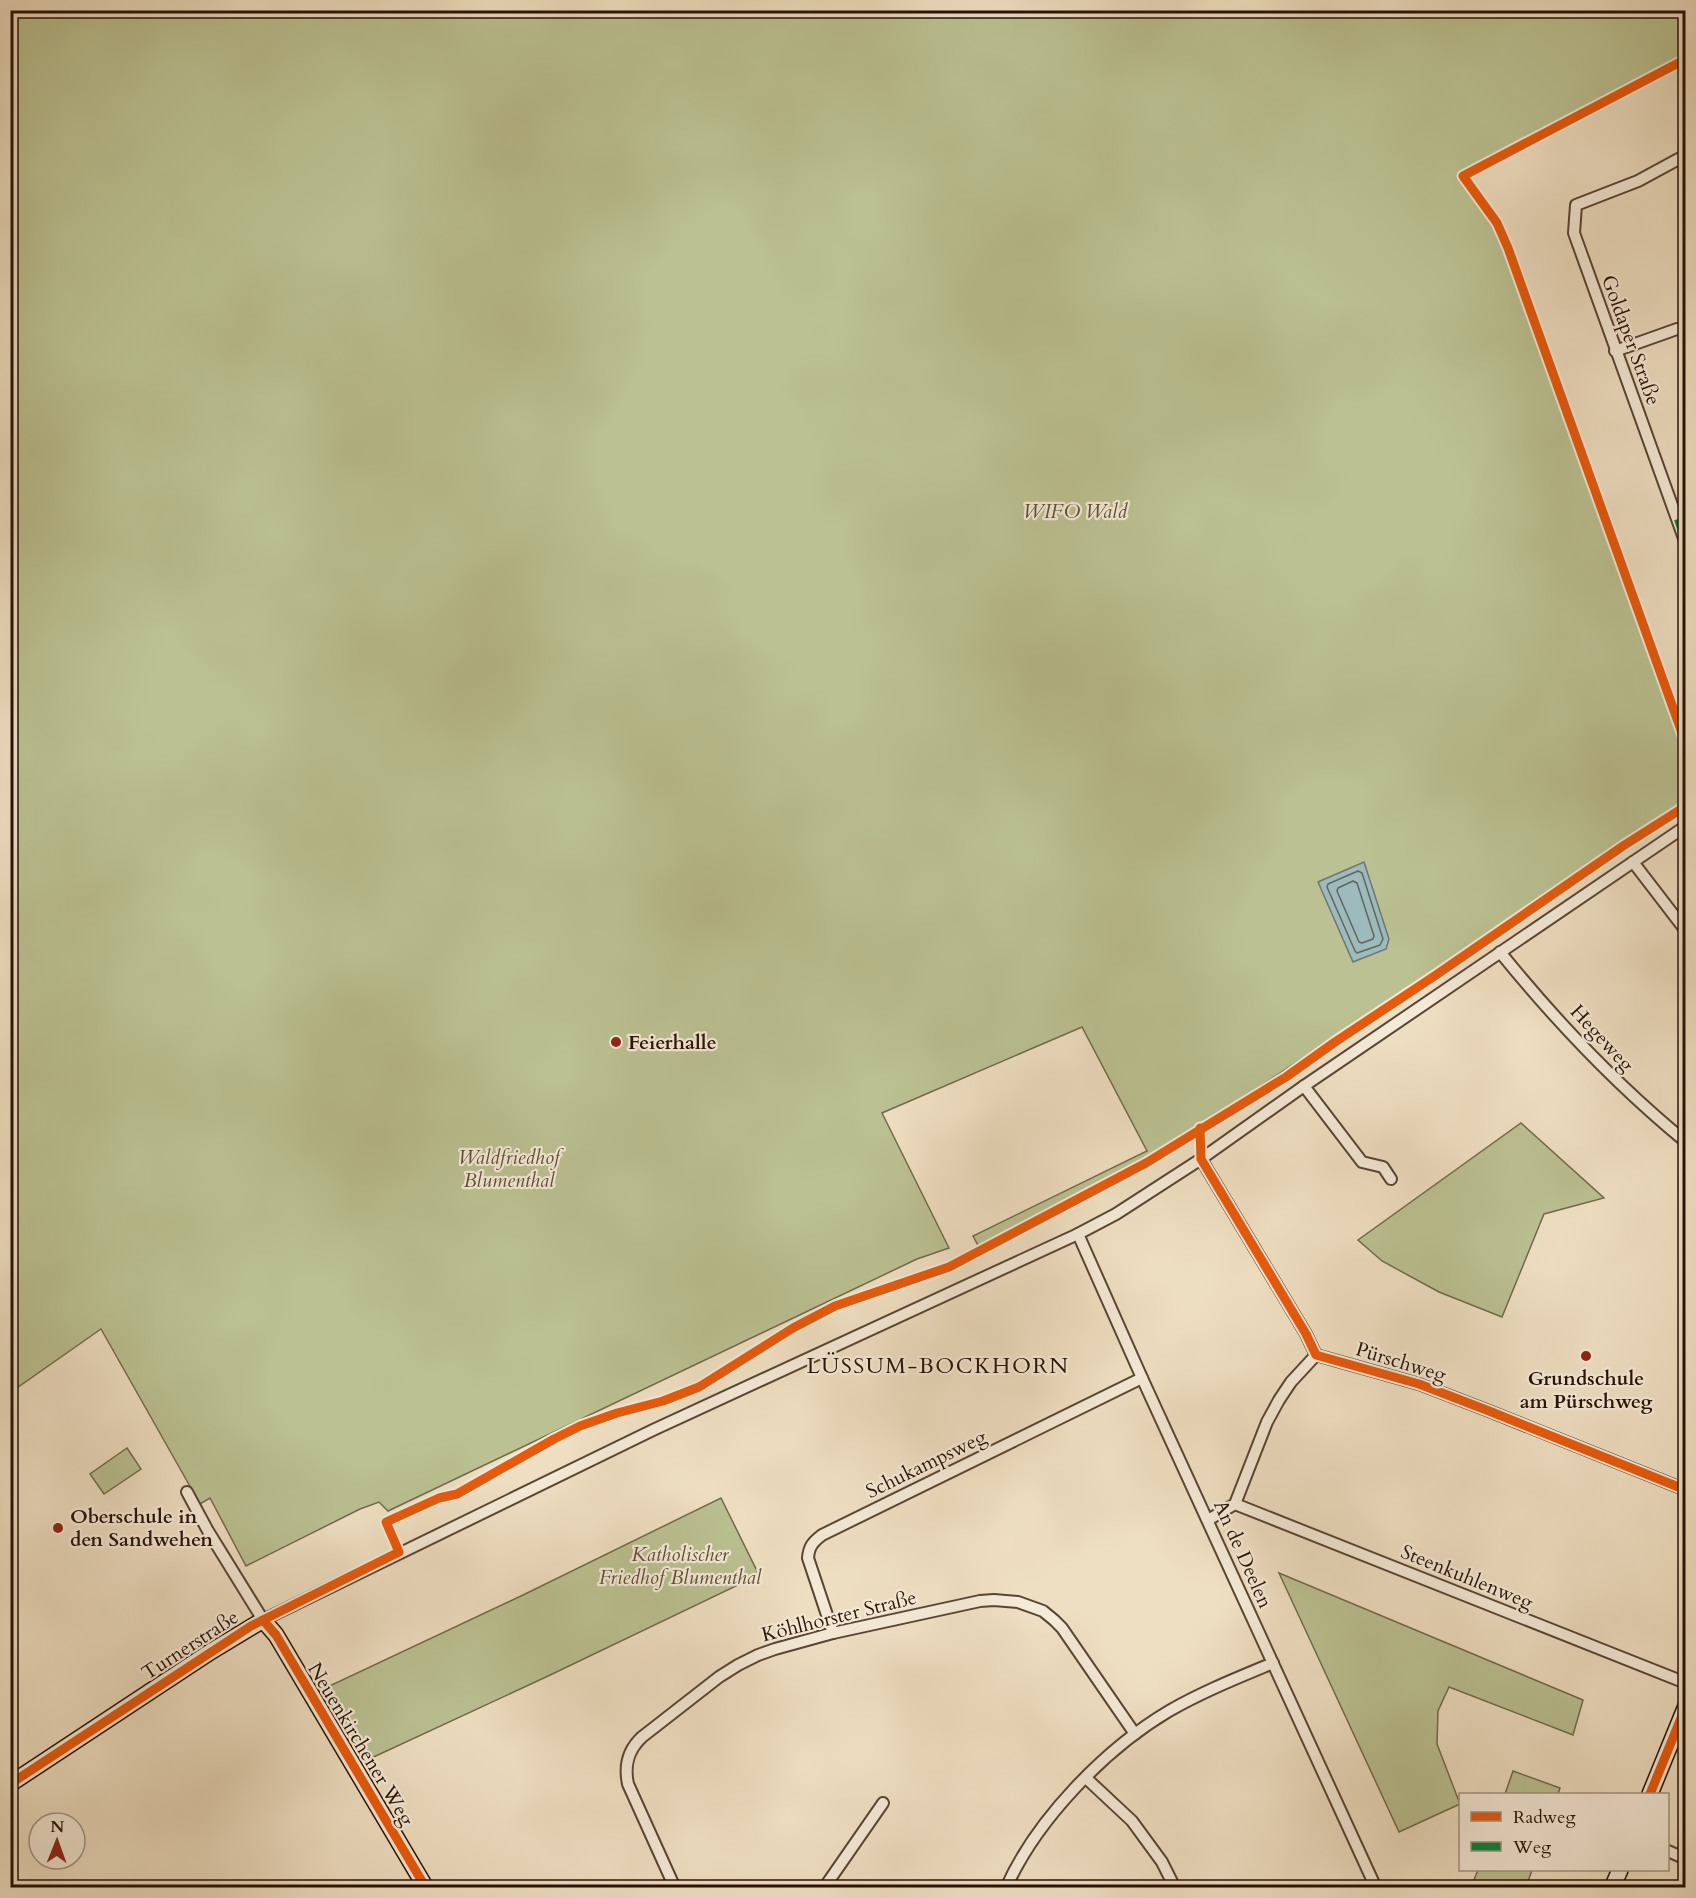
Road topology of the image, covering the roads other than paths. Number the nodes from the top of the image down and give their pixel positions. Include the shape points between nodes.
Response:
1 (1686, 155) edge
2 (1686, 330) edge
3 (1615, 351) junction
4 (1682, 518) edge
5 (1686, 544) edge
6 (1686, 826) edge
7 (1633, 861) junction
8 (1686, 931) edge
9 (1500, 952) junction
10 (1304, 1086) junction
11 (1686, 1142) edge
12 (1201, 1159) junction
13 (1391, 1179) dead end
14 (1078, 1234) junction
15 (1316, 1354) junction
16 (1142, 1378) junction
17 (1686, 1490) edge
18 (187, 1492) dead end
19 (1235, 1504) junction
20 (1208, 1520) junction
21 (263, 1620) junction
22 (833, 1633) junction
23 (1273, 1663) junction
24 (1686, 1683) edge
25 (1686, 1706) edge
26 (1136, 1734) junction
27 (1086, 1778) junction
28 (10, 1784) edge
29 (1650, 1793) edge
30 (884, 1803) dead end
31 (1669, 1851) edge
32 (1686, 1859) edge
33 (1619, 1871) edge
34 (426, 1887) edge
35 (675, 1887) edge
36 (824, 1887) edge
37 (1006, 1887) edge
38 (1175, 1887) edge
39 (1376, 1887) edge
40 (1612, 1887) edge

1 - 3 street, Goldaper Straße via 1638,181 1576,205 1574,233
2 - 3 street via 1677,329
3 - 4 street, Goldaper Straße via 1674,514
4 - 5 street, Goldaper Straße
6 - 7 street, Turnerstraße
7 - 8 street
7 - 9 street, Turnerstraße
9 - 10 street, Turnerstraße
9 - 11 street, Hegeweg via 1586,1049 1642,1106
10 - 12 street, Turnerstraße
10 - 13 street via 1362,1162 1383,1167
12 - 14 street, Turnerstraße
12 - 15 street
14 - 16 street, An de Deelen
14 - 21 street, Turnerstraße via 653,1430
15 - 17 street, Pürschweg via 1429,1388
15 - 19 street via 1291,1382 1267,1422
16 - 20 street, An de Deelen
16 - 22 street, Schukampsweg via 813,1542 808,1558
18 - 21 street, Neuenkirchener Weg
19 - 20 street
19 - 24 street, Steenkuhlenweg
20 - 23 street, An de Deelen
21 - 28 street, Turnerstraße
21 - 34 street, Neuenkirchener Weg via 276,1635
22 - 26 street, Köhlhorster Straße via 980,1601 1007,1600 1029,1605 1043,1611 1062,1628
22 - 35 street, Köhlhorster Straße via 775,1648 738,1665 635,1743 627,1761 628,1784
23 - 26 street via 1204,1692
23 - 39 street, An de Deelen
25 - 29 street
26 - 27 street
27 - 37 street via 1039,1829
27 - 38 street via 1132,1821
30 - 36 street
31 - 32 street
33 - 40 street

